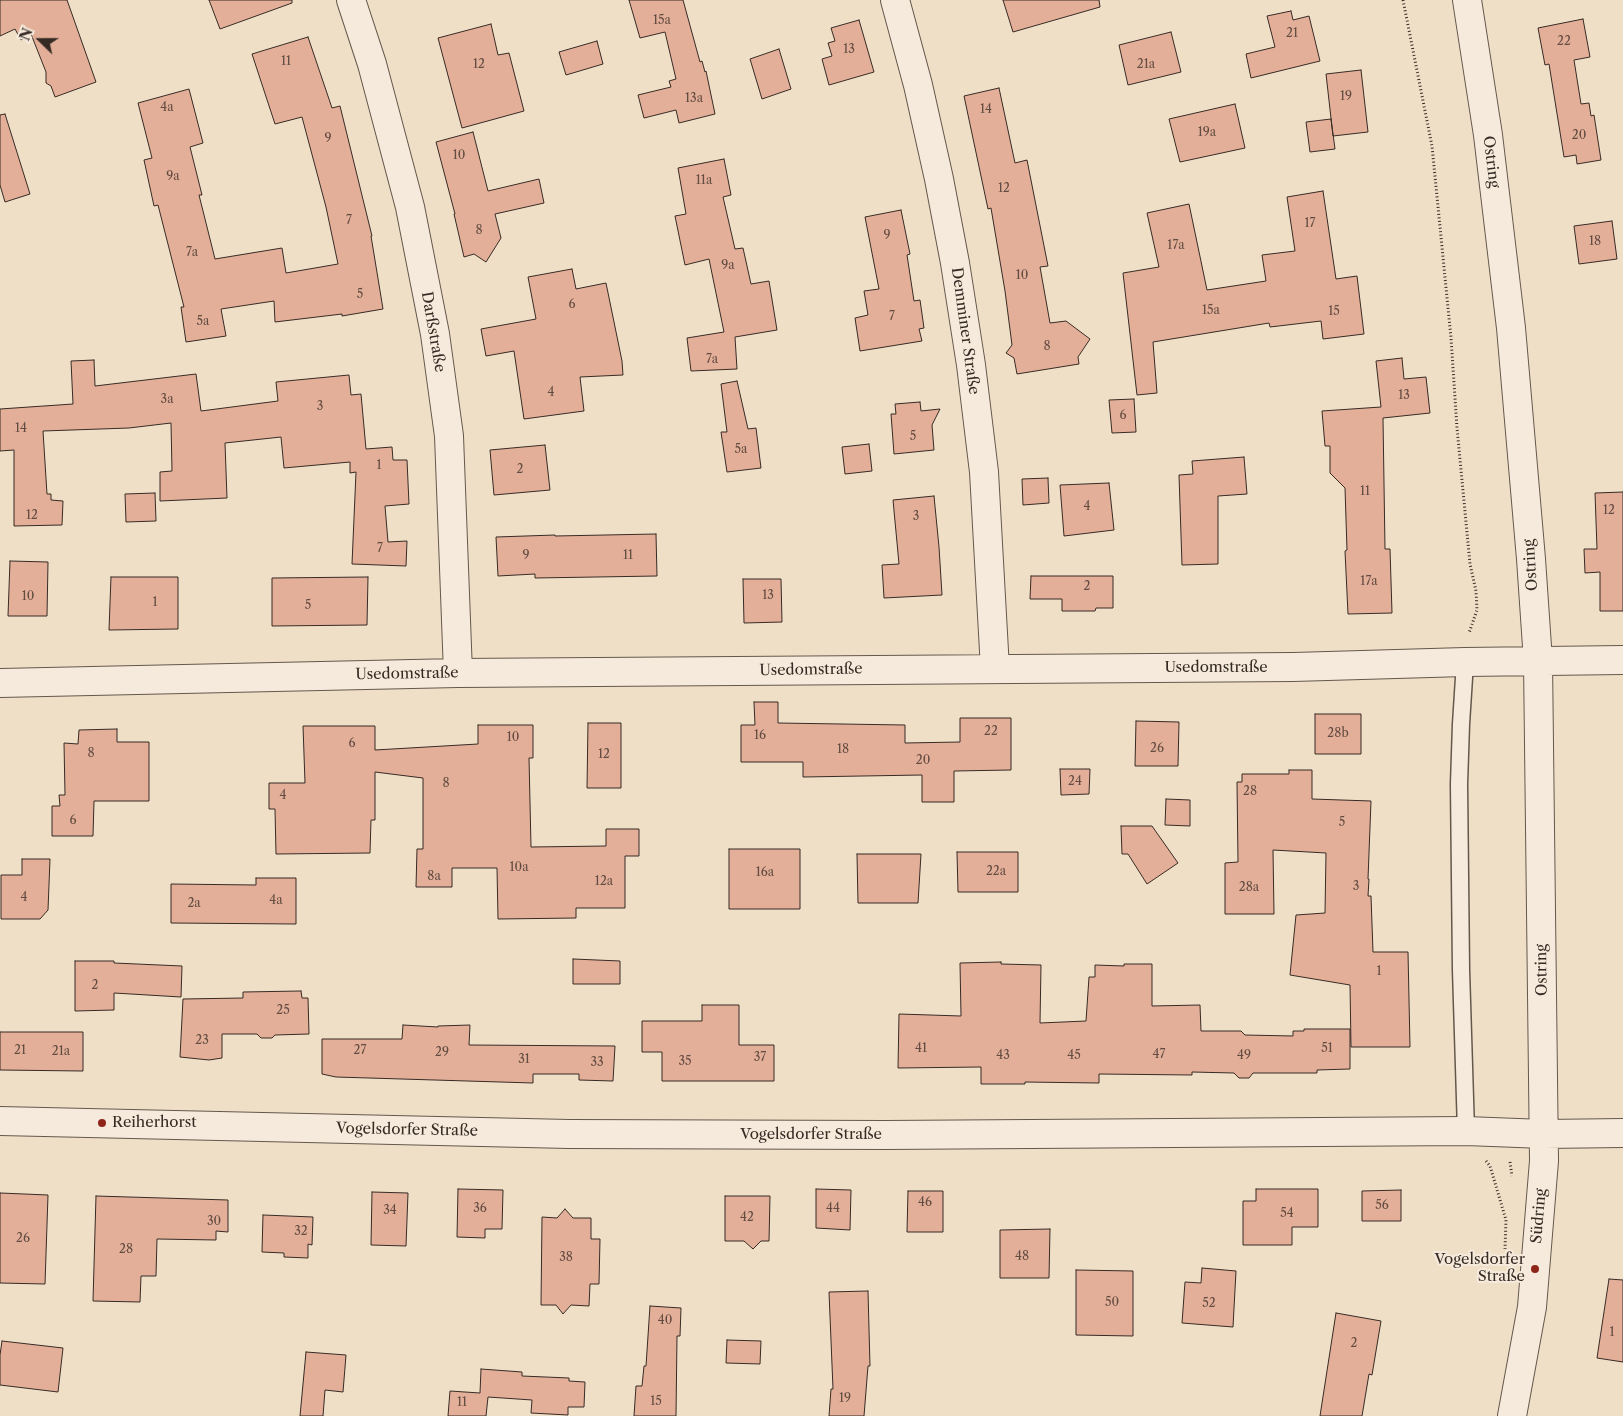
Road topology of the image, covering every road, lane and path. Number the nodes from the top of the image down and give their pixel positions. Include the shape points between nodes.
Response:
1 (351, 0) edge
2 (895, 0) edge
3 (1403, 0) edge
4 (1467, 0) edge
5 (1623, 660) edge
6 (1538, 661) junction
7 (1465, 662) junction
8 (995, 669) junction
9 (458, 673) junction
10 (0, 683) edge
11 (0, 1121) edge
12 (1466, 1131) junction
13 (1544, 1134) junction
14 (1623, 1134) edge
15 (1486, 1160) dead end
16 (1505, 1259) dead end
17 (1512, 1416) edge

1 - 9 street, Darßstraße via 372,64 410,207 435,334 449,436
2 - 8 street, Demminer Straße via 940,179 972,366 984,472
3 - 7 path via 1432,146 1470,564 1476,591 1476,610 1467,639
4 - 6 street, Ostring via 1488,135 1511,328
5 - 6 street, Usedomstraße
6 - 7 street, Usedomstraße
6 - 13 street, Ostring
7 - 8 street, Usedomstraße
7 - 12 lane via 1459,784
8 - 9 street, Usedomstraße
9 - 10 street, Usedomstraße
11 - 12 street, Vogelsdorfer Straße via 569,1134
12 - 13 street, Vogelsdorfer Straße
13 - 14 street, Vogelsdorfer Straße
13 - 17 street, Südring via 1532,1307
15 - 16 path via 1506,1220

